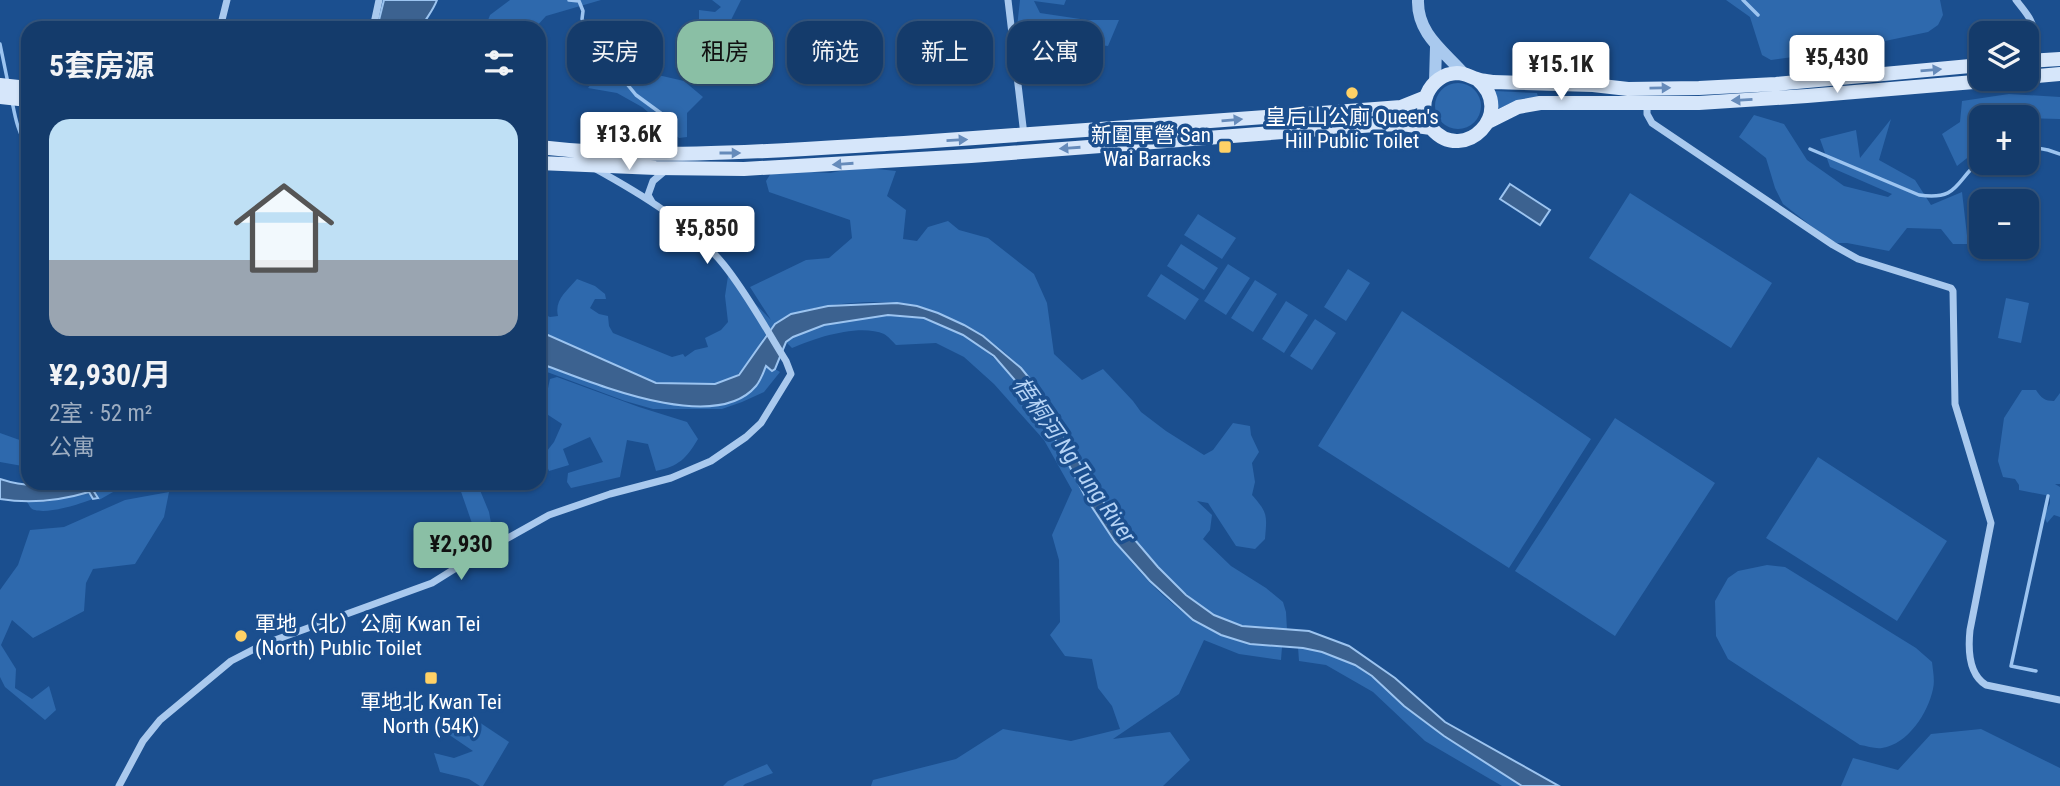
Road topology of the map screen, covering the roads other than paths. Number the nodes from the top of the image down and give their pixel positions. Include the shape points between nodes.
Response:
1 (227, 0) edge
2 (379, 0) edge
3 (1008, 0) edge
4 (1418, 0) edge
5 (2016, 0) edge
6 (222, 21) edge
7 (374, 21) edge
8 (2031, 21) edge
9 (1436, 47) junction
10 (2060, 59) edge
11 (2039, 60) edge
12 (1969, 66) edge
13 (2060, 74) edge
14 (2039, 76) edge
15 (1471, 77) junction
16 (1435, 82) junction
17 (1969, 82) edge
18 (0, 85) edge
19 (21, 87) edge
20 (0, 97) edge
21 (1426, 97) junction
22 (21, 99) edge
23 (1647, 103) junction
24 (1488, 122) junction
25 (1432, 128) junction
26 (1024, 136) junction
27 (546, 148) edge
28 (546, 163) edge
29 (590, 166) junction
30 (668, 169) junction
31 (652, 203) junction
32 (2060, 700) edge
33 (119, 786) edge

1 - 6 street
2 - 7 street
3 - 26 street
4 - 9 street via 1421,20
5 - 8 street
9 - 15 street
9 - 16 street
10 - 11 main road
15 -> 12 main road via 1629,89 1706,88
13 - 14 main road
15 - 16 main road via 1450,74
15 - 24 main road via 1490,97
16 - 21 main road
17 -> 23 main road
18 - 19 main road
20 - 22 main road
21 - 25 main road via 1425,113
26 -> 21 main road via 1401,107
23 - 24 main road via 1540,103 1518,107
23 - 32 street via 1652,123 1833,245 1858,259 1953,290 1955,404 1991,523 1970,631 1973,671 1986,685
24 - 25 main road via 1477,135 1464,140 1444,138
25 -> 30 main road via 1375,125 838,164
27 -> 26 main road via 745,153
28 - 29 main road
29 - 30 main road
29 - 31 street
30 - 31 street via 651,184 648,195
31 - 33 street via 716,256 786,361 791,374 764,419 711,461 549,515 432,583 264,644 231,661 160,720

